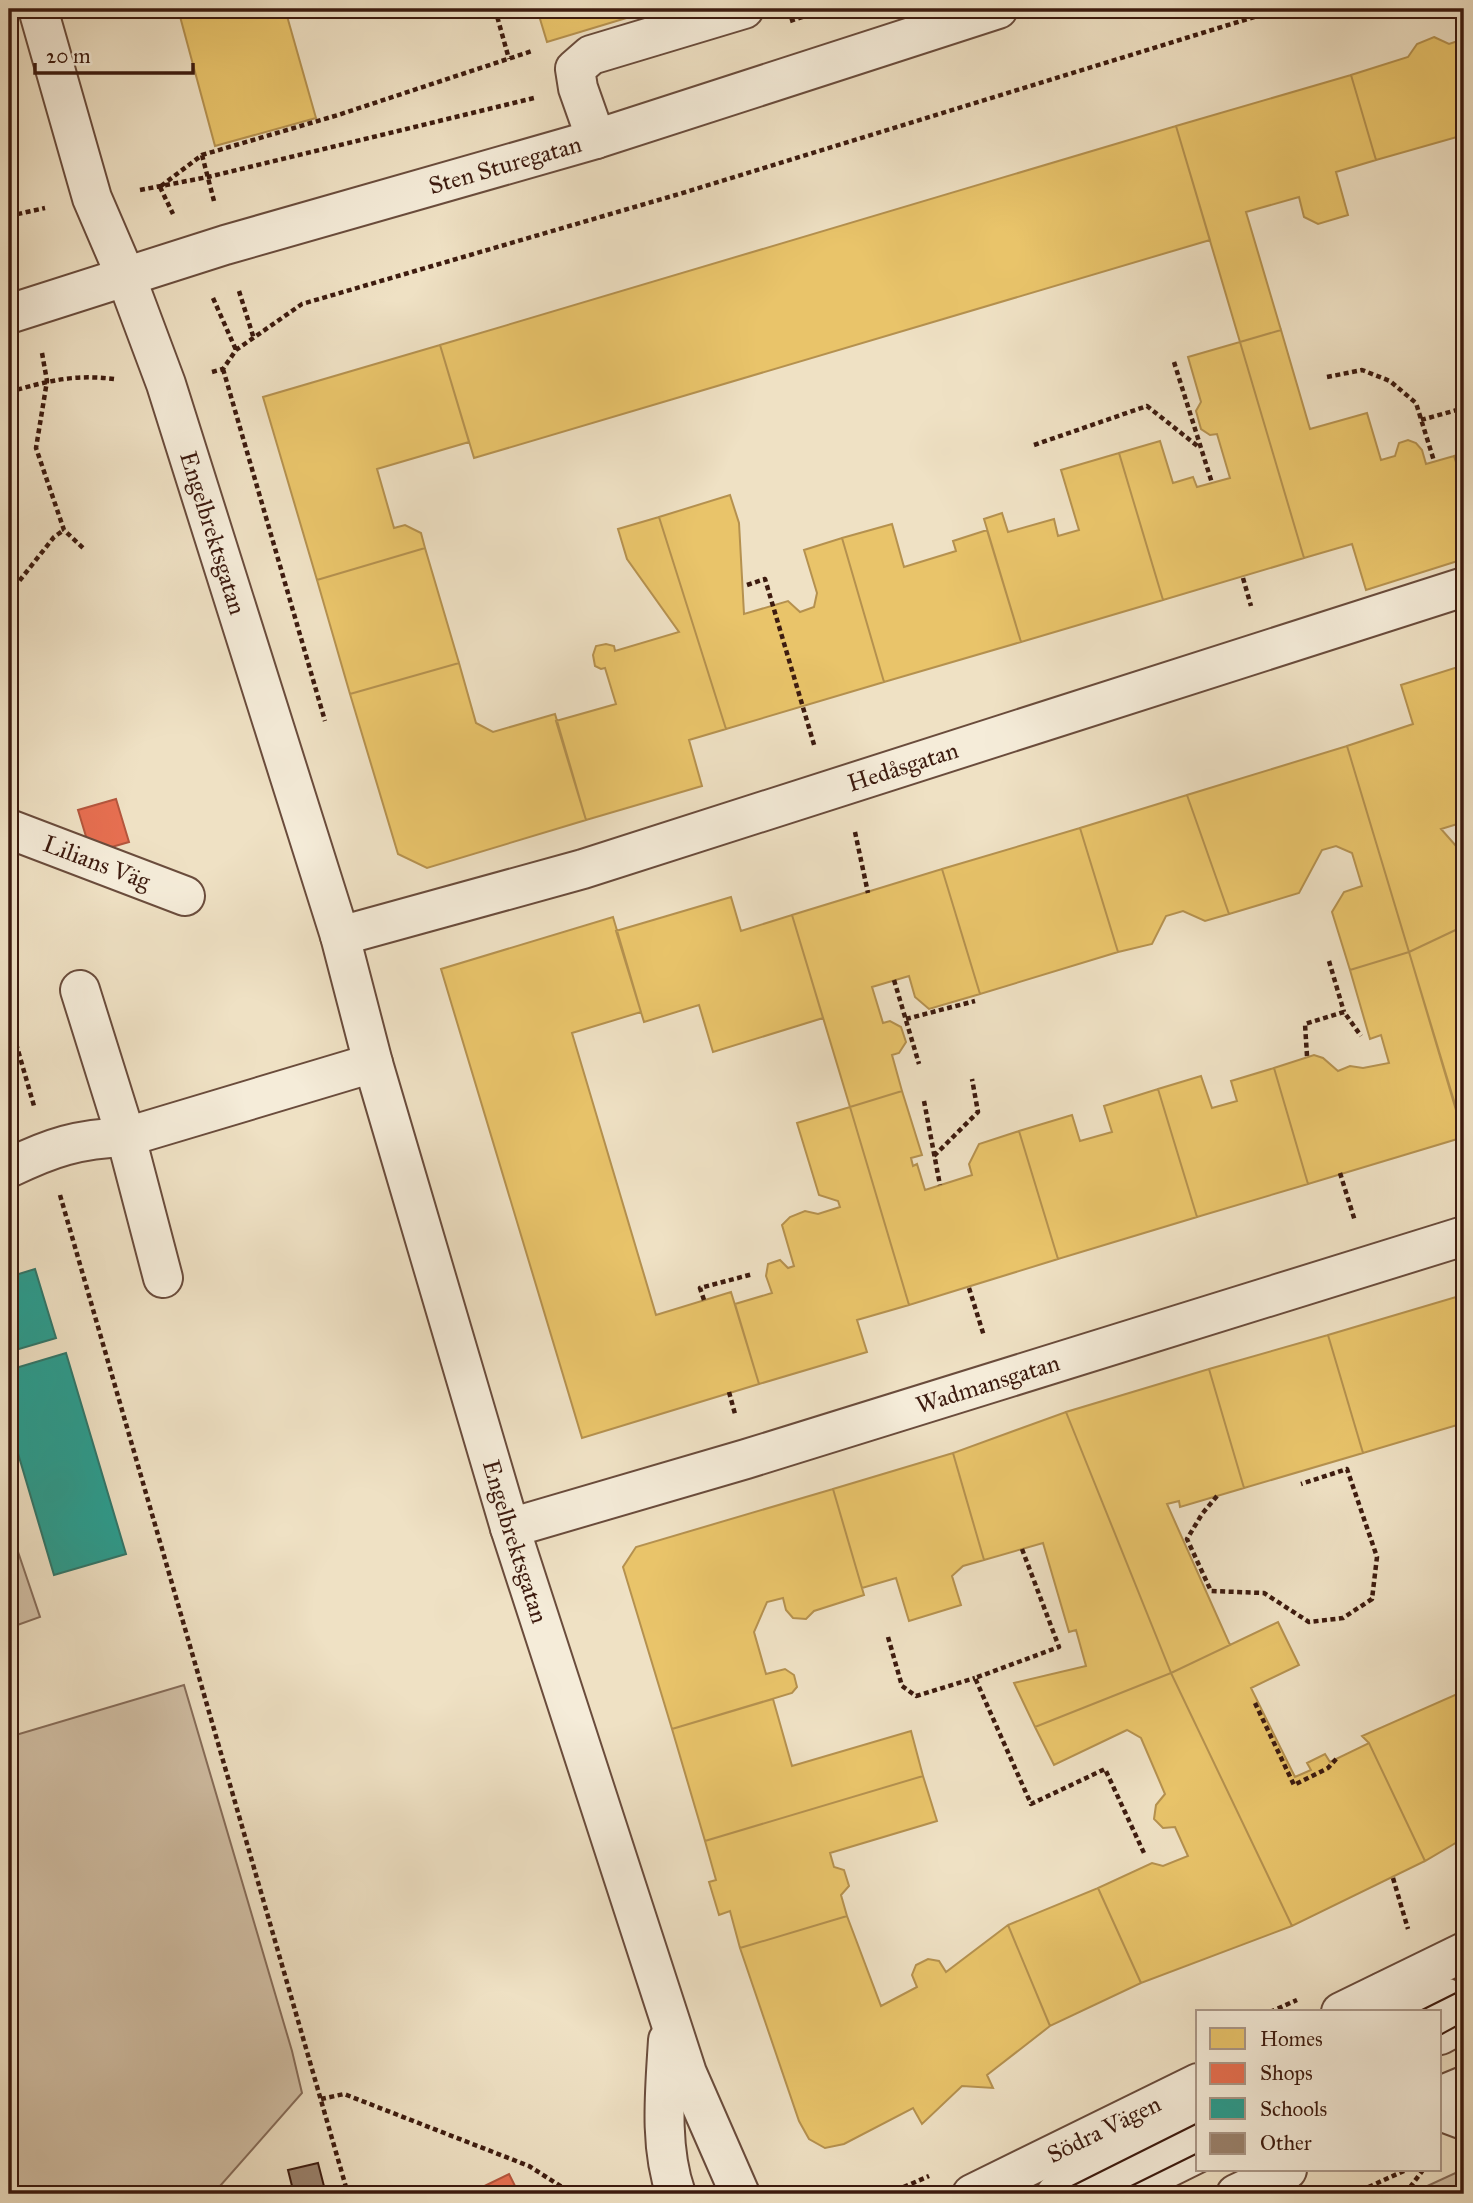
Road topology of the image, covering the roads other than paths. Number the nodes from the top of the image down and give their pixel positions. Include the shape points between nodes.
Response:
1 (38, 9) edge
2 (744, 9) edge
3 (998, 9) edge
4 (596, 138) junction
5 (126, 277) junction
6 (9, 314) edge
7 (1464, 587) edge
8 (9, 829) edge
9 (185, 896) dead end
10 (340, 936) junction
11 (80, 990) dead end
12 (373, 1063) junction
13 (126, 1137) junction
14 (9, 1168) edge
15 (1464, 1236) edge
16 (163, 1278) dead end
17 (510, 1528) junction
18 (1464, 1952) edge
19 (1383, 1992) junction
20 (1448, 2005) edge
21 (1345, 2010) edge
22 (669, 2017) junction
23 (1442, 2028) edge
24 (1196, 2084) edge
25 (1464, 2086) edge
26 (1442, 2095) edge
27 (1442, 2112) edge
28 (1464, 2120) edge
29 (1196, 2124) edge
30 (1196, 2154) edge
31 (1283, 2172) edge
32 (676, 2194) edge
33 (740, 2194) edge
34 (972, 2194) edge
35 (1056, 2194) edge
36 (1115, 2194) edge
37 (1236, 2194) edge

1 - 5 street, Engelbrektsgatan via 92,198
2 - 4 street via 591,55 575,69
3 - 4 street, Sten Sturegatan
4 - 5 street, Sten Sturegatan
5 - 6 street, Sten Sturegatan
5 - 10 street, Engelbrektsgatan via 180,426
7 - 10 street, Hedåsgatan via 583,869
8 - 9 street, Lilians Väg
10 - 12 street, Engelbrektsgatan
11 - 13 street
12 - 13 street
12 - 17 street, Engelbrektsgatan
13 - 14 street via 89,1139 47,1149
13 - 16 street
15 - 17 street, Wadmansgatan
17 - 22 street, Engelbrektsgatan
18 - 19 street
19 - 20 street
19 - 21 street
20 - 23 street
22 - 32 street, Engelbrektsgatan via 665,2134
22 - 33 street, Engelbrektsgatan via 687,2073
24 - 34 street, Södra Vägen
25 - 26 street
27 - 28 street
29 - 35 street, Södra Vägen
30 - 36 street
31 - 37 street

